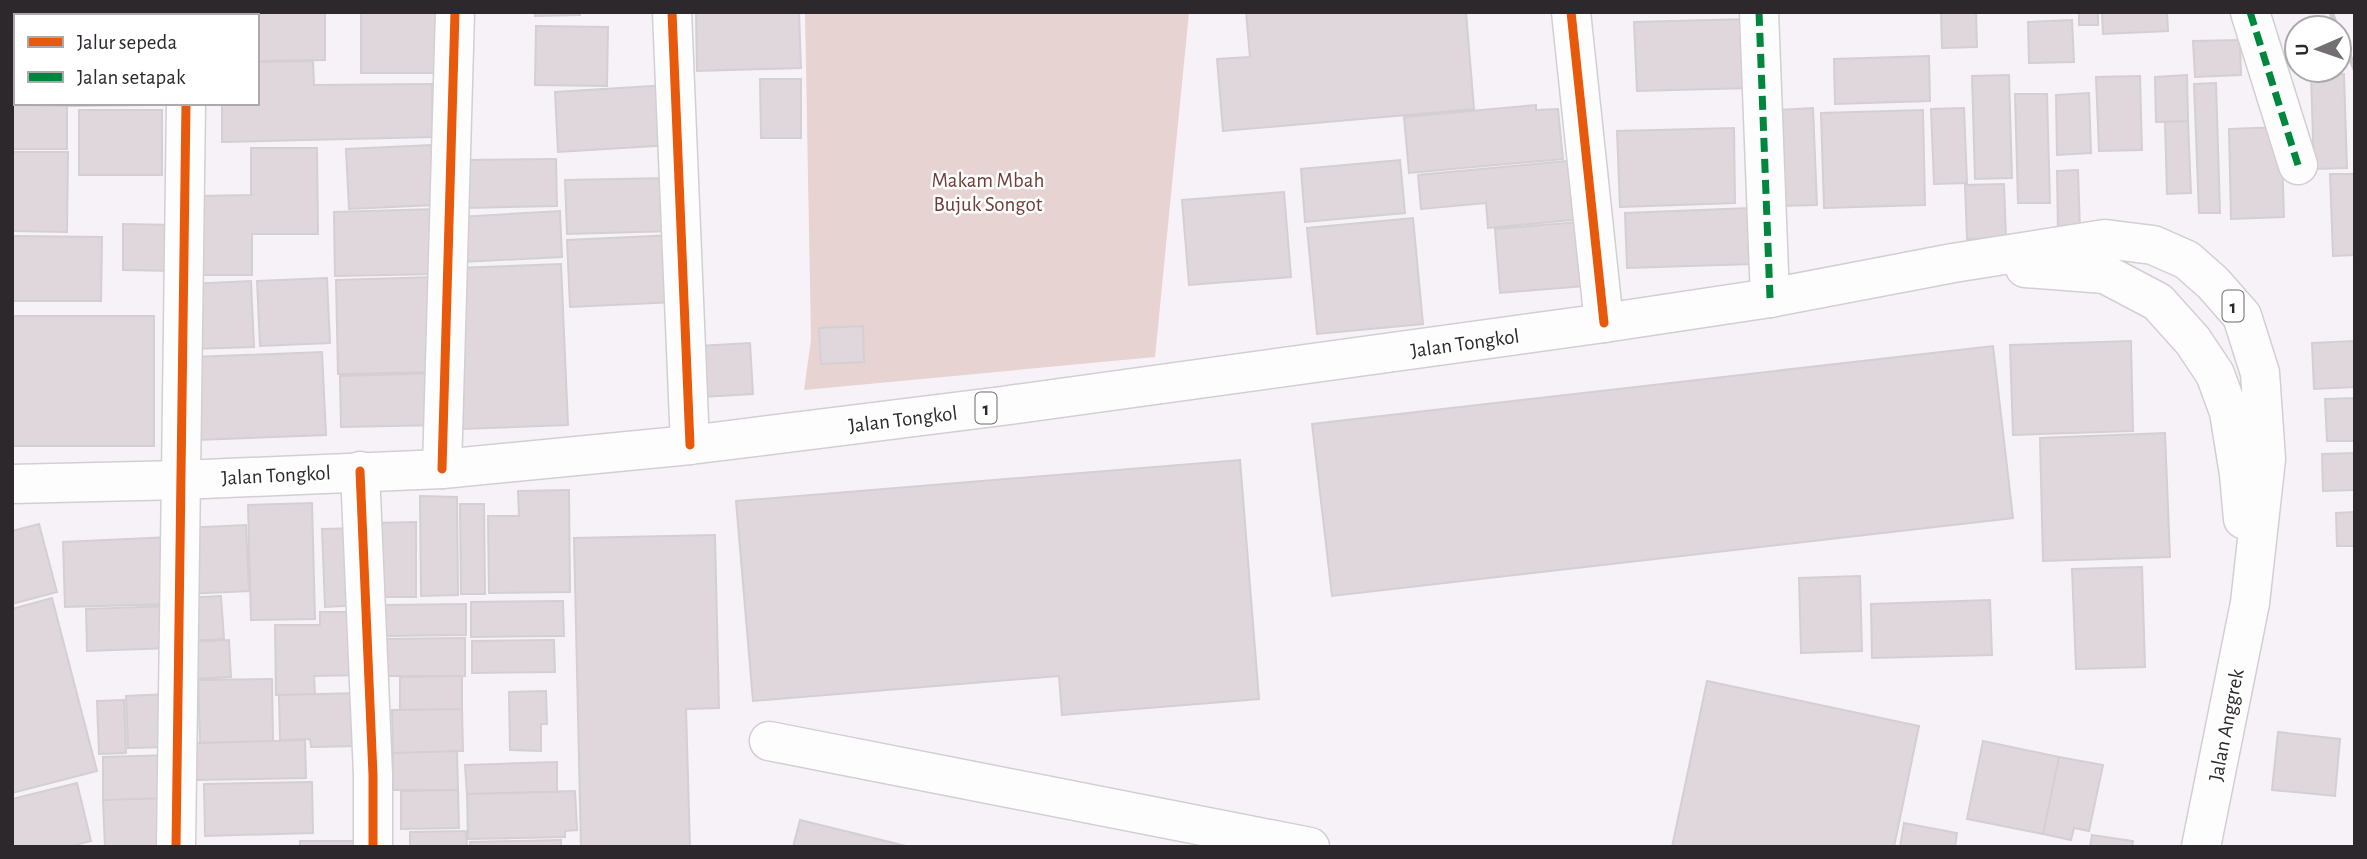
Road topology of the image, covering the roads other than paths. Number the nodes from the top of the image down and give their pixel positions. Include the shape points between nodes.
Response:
1 (456, 12) edge
2 (672, 12) edge
3 (1571, 12) edge
4 (1759, 12) edge
5 (2250, 12) edge
6 (186, 105) edge
7 (2298, 165) dead end
8 (1953, 263) junction
9 (1770, 298) junction
10 (1604, 324) junction
11 (690, 445) junction
12 (442, 469) junction
13 (360, 471) junction
14 (181, 480) junction
15 (12, 484) edge
16 (2250, 603) junction
17 (769, 741) dead end
18 (176, 847) edge
19 (373, 847) edge
20 (1310, 847) edge
21 (2201, 847) edge

1 - 12 main road
2 - 11 main road
3 - 10 main road
4 - 9 main road
5 - 7 main road
6 - 14 main road
8 - 9 main road, Jalan Tongkol / 1
8 - 16 main road, 1 via 2105,274 2158,302 2193,341 2215,374 2229,412
8 - 16 main road, 1 via 2105,239 2153,245 2187,260 2242,316 2260,373 2266,459
9 - 10 main road, Jalan Tongkol / 1
10 - 11 main road, Jalan Tongkol / 1
11 - 12 main road, Jalan Tongkol / 1
12 - 13 main road, Jalan Tongkol / 1
13 - 14 main road, Jalan Tongkol / 1
13 - 19 main road
14 - 15 main road, Jalan Tongkol / 1
14 - 18 main road
16 - 21 main road, Jalan Anggrek / 1
17 - 20 main road

